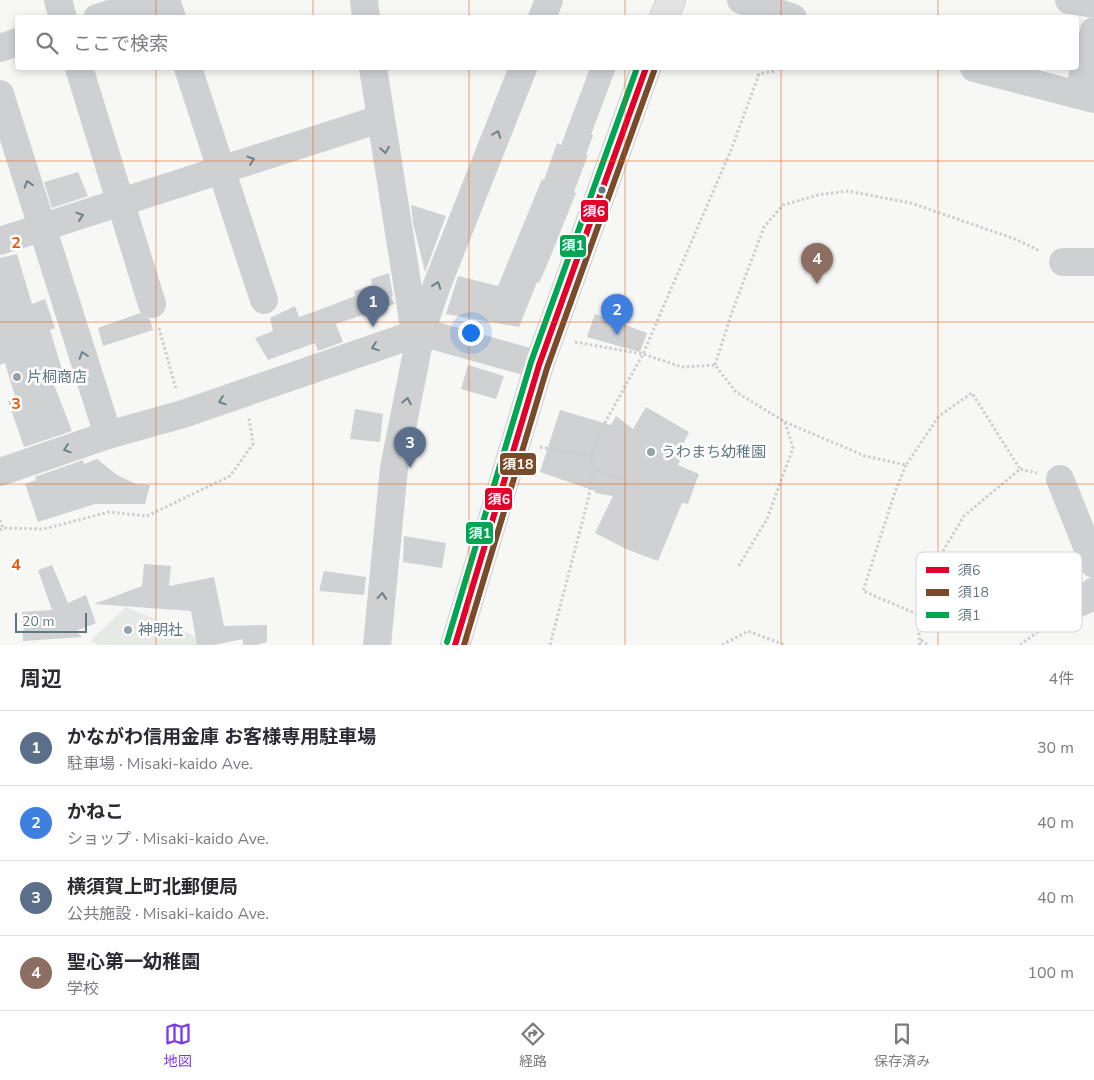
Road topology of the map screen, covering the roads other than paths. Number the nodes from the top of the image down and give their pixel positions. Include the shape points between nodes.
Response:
1 (58, 0) edge
2 (154, 0) edge
3 (166, 0) edge
4 (364, 0) edge
5 (549, 0) edge
6 (671, 0) edge
7 (742, 0) edge
8 (1069, 0) edge
9 (1094, 4) edge
10 (62, 15) edge
11 (106, 15) edge
12 (171, 15) edge
13 (366, 15) edge
14 (543, 15) edge
15 (665, 15) edge
16 (784, 15) edge
17 (1094, 30) edge
18 (15, 43) edge
19 (0, 48) edge
20 (80, 70) edge
21 (189, 70) edge
22 (373, 70) edge
23 (522, 70) edge
24 (645, 70) edge
25 (982, 70) edge
26 (0, 94) edge
27 (1086, 97) edge
28 (380, 119) junction
29 (222, 170) junction
30 (120, 203) junction
31 (42, 228) junction
32 (0, 242) edge
33 (1063, 262) road end
34 (1094, 262) edge
35 (264, 300) dead end
36 (152, 304) road end
37 (418, 332) junction
38 (539, 366) junction
39 (108, 435) junction
40 (2, 464) edge
41 (1060, 480) road end
42 (1094, 564) edge
43 (1094, 591) edge
44 (1082, 602) edge
45 (377, 645) edge
46 (455, 645) edge

1 - 10 street
2 - 11 street
3 - 12 street
4 - 13 street
5 - 14 street
6 - 15 main road
7 - 16 street
8 - 9 street
17 - 27 street
18 - 19 street
20 - 30 street
21 - 29 street
22 - 28 street
37 -> 23 street
24 - 38 main road
25 - 27 street
31 -> 26 street
29 -> 28 street
28 -> 37 street
29 - 30 street
29 - 35 street
31 -> 30 street
30 - 36 street
31 - 32 street
39 -> 31 street
33 - 34 street
37 - 38 street
37 -> 39 street via 183,414
45 -> 37 street via 394,468
38 - 46 main road
39 -> 40 street
41 - 42 street
43 - 44 street

